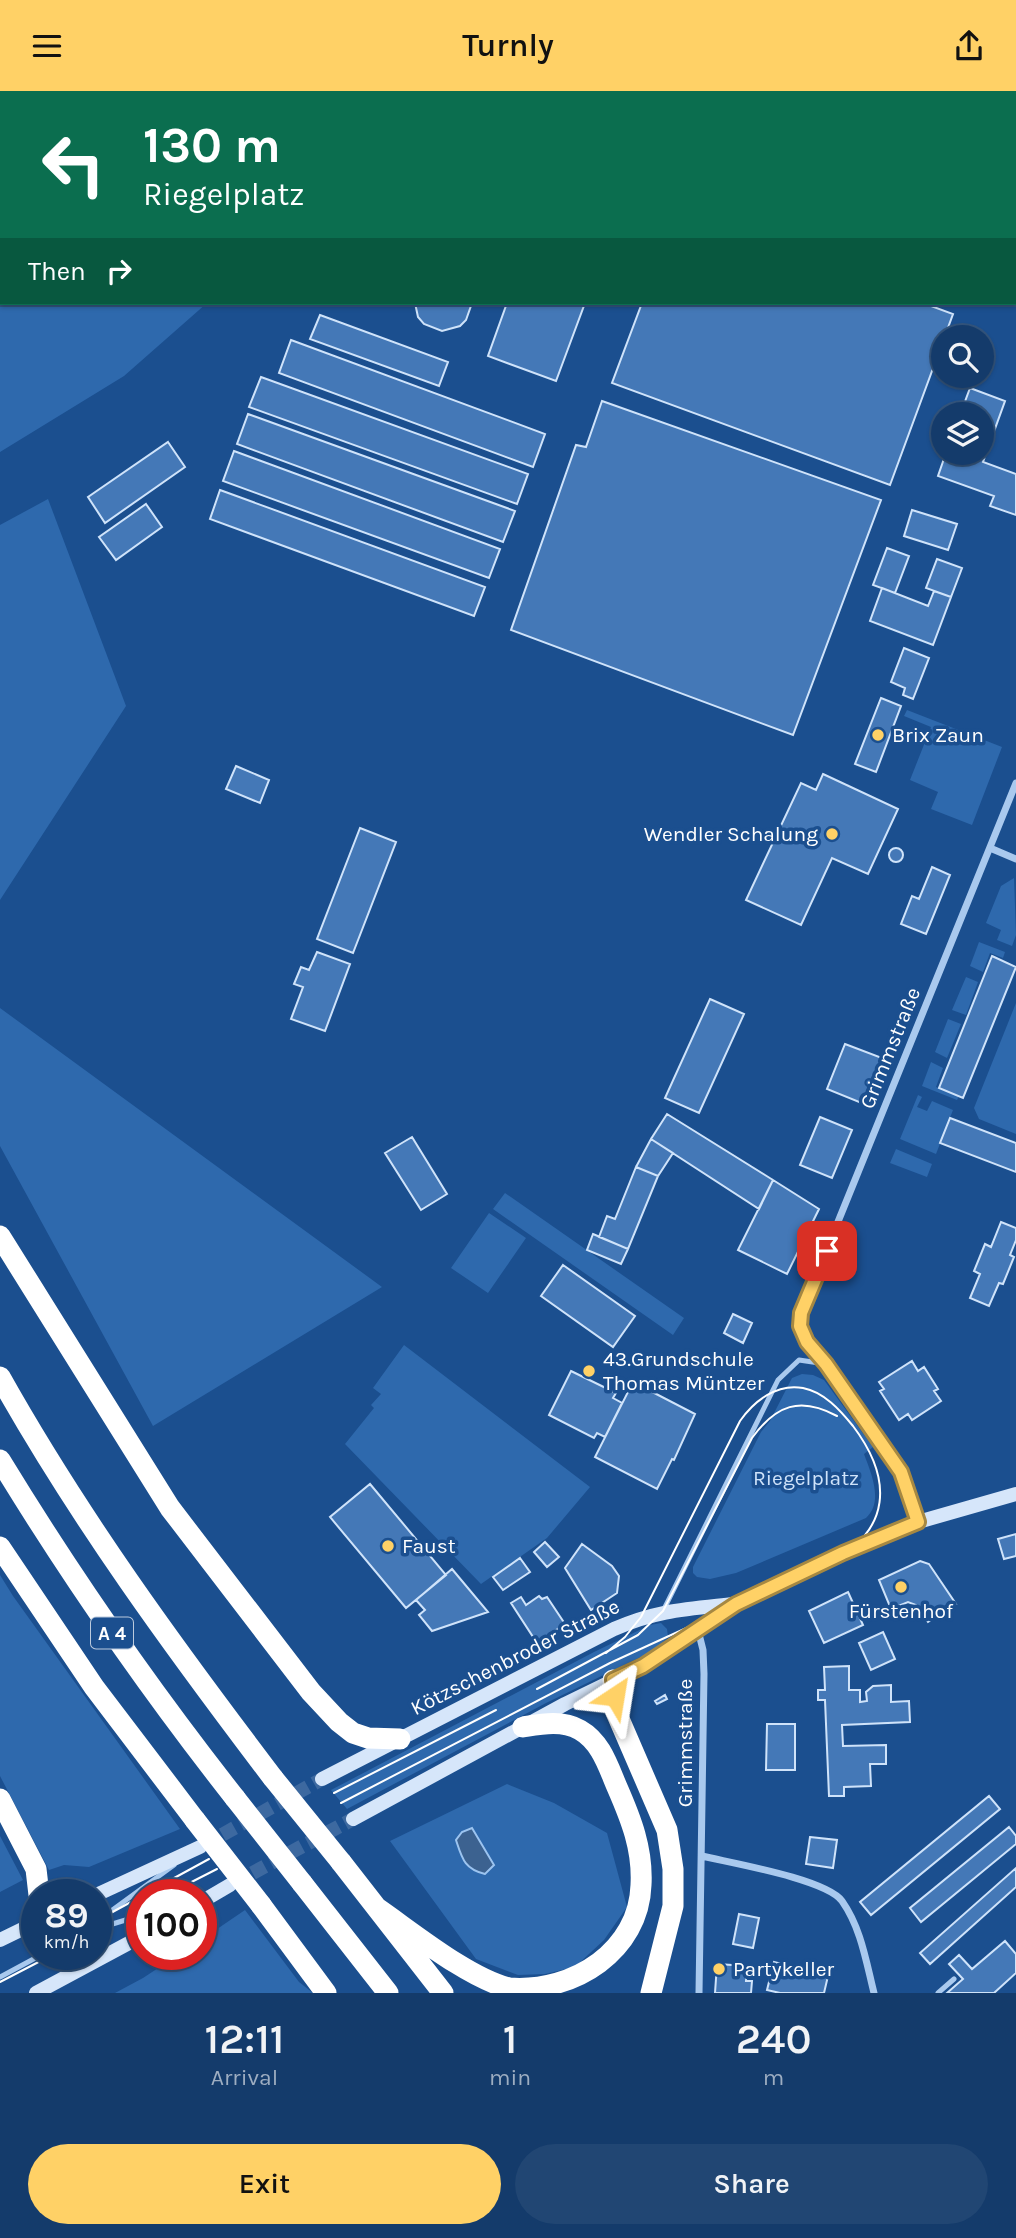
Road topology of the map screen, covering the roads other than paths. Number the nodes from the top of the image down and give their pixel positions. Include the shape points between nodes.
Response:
1 (1016, 783) edge
2 (990, 848) junction
3 (1016, 859) edge
4 (0, 1236) edge
5 (826, 1364) junction
6 (0, 1377) edge
7 (0, 1460) edge
8 (1016, 1494) edge
9 (918, 1522) junction
10 (0, 1547) edge
11 (736, 1604) junction
12 (663, 1611) junction
13 (694, 1620) junction
14 (613, 1680) junction
15 (523, 1727) junction
16 (400, 1739) junction
17 (322, 1779) tunnel mouth
18 (0, 1799) edge
19 (353, 1819) tunnel mouth
20 (200, 1847) joint
21 (702, 1856) junction
22 (37, 1879) edge
23 (230, 1885) joint
24 (112, 1888) edge
25 (217, 1889) edge
26 (217, 1893) edge
27 (377, 1908) junction
28 (112, 1910) edge
29 (21, 1928) edge
30 (0, 1940) edge
31 (126, 1945) edge
32 (21, 1965) edge
33 (0, 1976) edge
34 (954, 1979) dead end
35 (36, 1993) edge
36 (327, 1993) edge
37 (388, 1993) edge
38 (443, 1993) edge
39 (651, 1993) edge
40 (699, 1993) edge
41 (874, 1993) edge
42 (938, 1993) edge

1 - 2 street, Grimmstraße
2 - 3 street
2 - 5 street, Grimmstraße via 801,1313 800,1326 807,1342
4 - 16 highway via 170,1508 311,1692 353,1734
5 - 9 street via 901,1472
5 - 12 lane via 799,1360 778,1380
6 - 27 highway, A 4, bridge via 182,1659
7 - 37 highway, A 4, bridge via 114,1636
8 - 9 main road, Kötzschenbroder Straße
9 - 11 main road, Kötzschenbroder Straße
10 - 36 highway, bridge via 94,1687
11 - 13 main road, Kötzschenbroder Straße
11 - 13 main road, Kötzschenbroder Straße
12 - 13 main road, Kötzschenbroder Straße
12 - 16 main road, Kötzschenbroder Straße via 614,1629
13 - 14 main road, Kötzschenbroder Straße via 643,1666
13 - 21 street, Grimmstraße via 704,1674
14 - 15 main road, Kötzschenbroder Straße
14 - 39 highway via 616,1711 667,1830 673,1869 673,1906
15 - 19 main road, Kötzschenbroder Straße
15 - 27 highway via 559,1724 588,1735 602,1753 623,1801 639,1848 641,1884 635,1918 618,1948 596,1970 569,1985 539,1991 512,1989 468,1969
16 - 17 main road, Kötzschenbroder Straße
18 - 22 highway
20 - 24 main road
20 - 28 lane
21 - 40 street, Grimmstraße
21 - 41 street via 807,1881 840,1898 857,1928
23 - 25 lane
23 - 26 main road
27 - 38 highway, A 4
29 - 30 main road
31 - 35 main road
32 - 33 lane
34 - 42 lane

